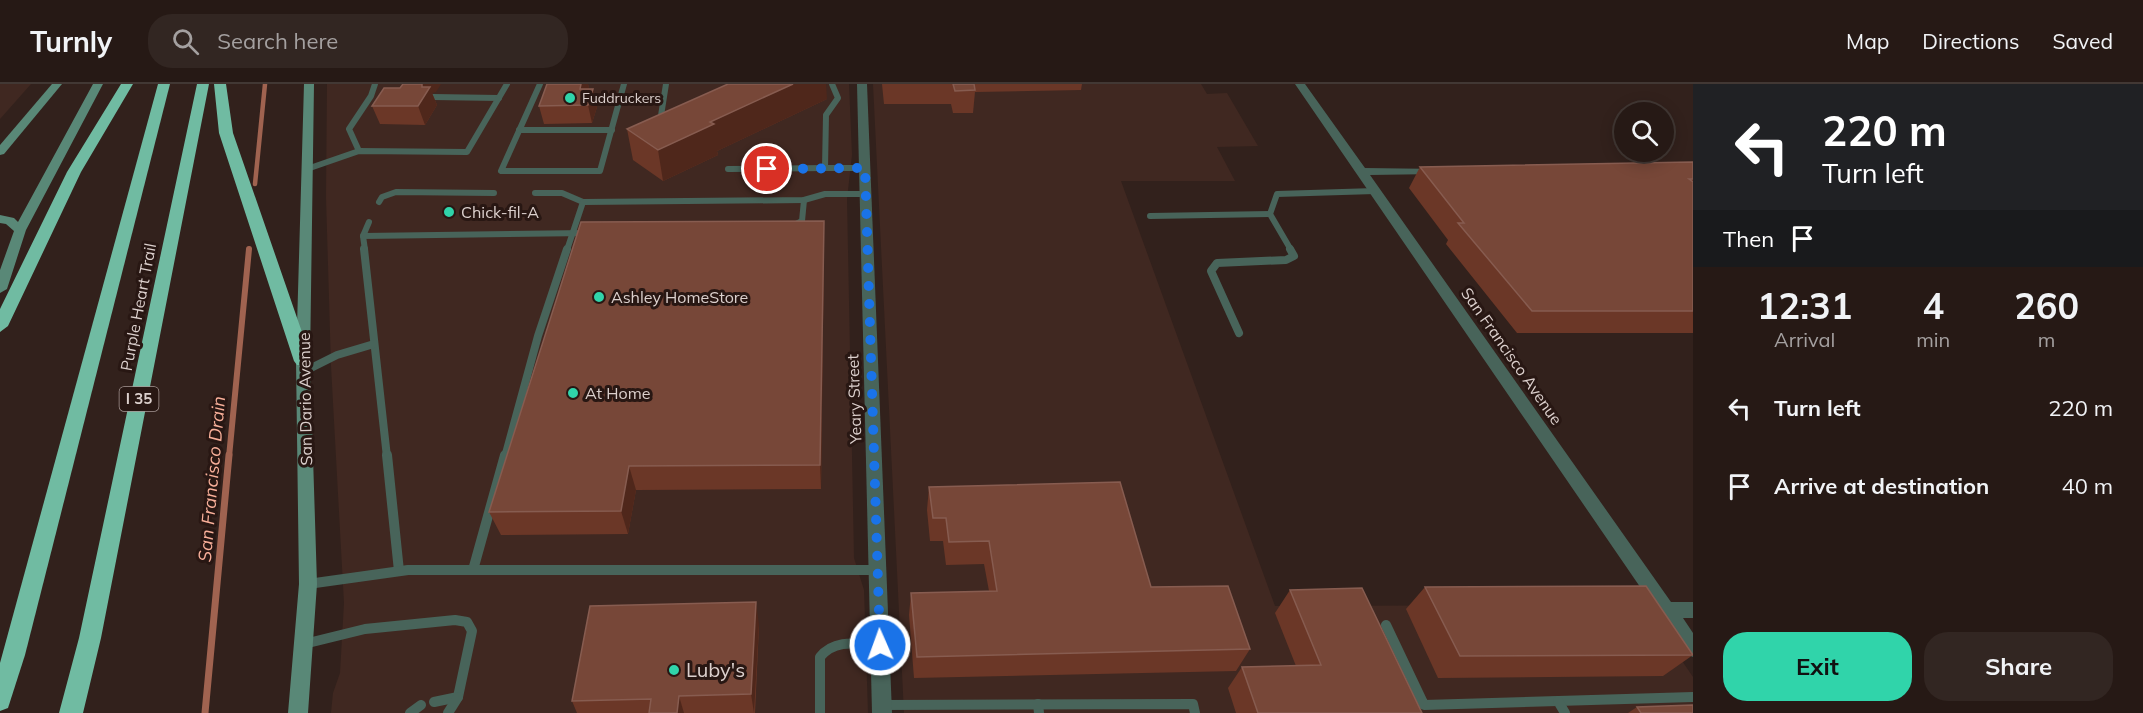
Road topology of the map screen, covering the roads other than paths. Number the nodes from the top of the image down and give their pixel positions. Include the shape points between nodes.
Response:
1 (57, 84) edge
2 (98, 84) edge
3 (126, 84) edge
4 (164, 84) edge
5 (203, 84) edge
6 (220, 84) edge
7 (309, 84) edge
8 (375, 84) edge
9 (507, 84) edge
10 (540, 84) edge
11 (624, 84) edge
12 (666, 84) edge
13 (832, 84) edge
14 (862, 84) edge
15 (1300, 84) edge
16 (371, 96) junction
17 (381, 97) edge
18 (433, 97) dead end
19 (499, 98) junction
20 (668, 118) edge
21 (519, 130) junction
22 (612, 130) junction
23 (358, 151) junction
24 (0, 152) edge
25 (825, 168) junction
26 (865, 168) junction
27 (307, 169) junction
28 (728, 169) dead end
29 (1455, 171) edge
30 (1362, 172) junction
31 (1375, 191) junction
32 (494, 192) dead end
33 (535, 193) dead end
34 (866, 194) junction
35 (804, 200) junction
36 (379, 202) dead end
37 (583, 202) junction
38 (1270, 214) junction
39 (1150, 216) dead end
40 (0, 219) edge
41 (369, 222) dead end
42 (787, 228) edge
43 (20, 230) junction
44 (573, 233) junction
45 (596, 233) edge
46 (363, 236) junction
47 (0, 289) edge
48 (0, 326) edge
49 (1239, 333) dead end
50 (374, 344) junction
51 (303, 367) junction
52 (473, 570) junction
53 (878, 570) junction
54 (399, 571) junction
55 (308, 584) junction
56 (1666, 610) junction
57 (1693, 610) edge
58 (1386, 625) dead end
59 (304, 644) junction
60 (880, 645) junction
61 (1693, 648) edge
62 (458, 697) junction
63 (1693, 697) edge
64 (0, 700) edge
65 (1558, 701) junction
66 (434, 702) dead end
67 (421, 705) dead end
68 (1116, 708) edge
69 (882, 709) edge
70 (1038, 709) edge
71 (1426, 709) edge
72 (71, 713) edge
73 (298, 713) edge
74 (410, 713) edge
75 (448, 713) edge
76 (820, 713) edge
77 (1195, 713) edge
78 (1565, 713) edge

1 - 24 main road
2 - 43 main road
3 - 48 highway via 74,172
4 - 64 highway, Purple Heart Trail
5 - 72 highway, Purple Heart Trail / I 35 via 90,638
6 - 51 highway via 226,133
7 - 27 main road, San Dario Avenue
8 - 16 lane
9 - 19 lane
10 - 21 lane
11 - 22 lane
12 - 20 lane via 658,122
13 - 25 lane via 838,98 826,115
14 - 26 street, Yeary Street
15 - 30 street, San Francisco Avenue
16 - 17 lane
16 - 23 lane via 349,129
18 - 19 lane
19 - 23 lane via 467,152
21 - 22 lane
21 - 22 lane via 501,171 600,171
23 - 27 lane
25 - 26 lane
25 - 28 lane
26 - 34 street, Yeary Street
27 - 51 main road, San Dario Avenue
29 - 30 street
30 - 31 street, San Francisco Avenue
31 - 38 lane via 1277,194
31 - 56 street, San Francisco Avenue
32 - 36 lane via 396,192
33 - 37 lane via 562,193
34 - 35 lane via 825,194
34 - 53 street, Yeary Street
35 - 37 lane
35 - 42 lane via 802,221
37 - 44 lane
38 - 39 lane
38 - 49 lane via 1294,256 1286,260 1217,263 1211,271
40 - 43 main road via 10,221
41 - 46 lane
43 - 47 main road
44 - 45 lane
44 - 46 lane
44 - 52 lane via 538,336
46 - 50 lane
50 - 51 lane
50 - 54 lane
51 - 55 main road, San Dario Avenue
52 - 53 lane
52 - 54 lane
53 - 60 street, Yeary Street
54 - 55 lane
55 - 59 main road, San Dario Avenue
56 - 57 street
56 - 61 street, San Francisco Avenue
58 - 71 lane
59 - 62 lane via 365,629 467,622 472,631
59 - 73 main road, San Dario Avenue
60 - 69 street, Yeary Street
60 - 76 lane via 835,644 824,650 820,657
62 - 66 lane
62 - 75 lane
63 - 65 lane
65 - 71 lane
65 - 78 lane
67 - 74 lane
68 - 70 lane
68 - 77 lane via 1193,704
69 - 70 lane

